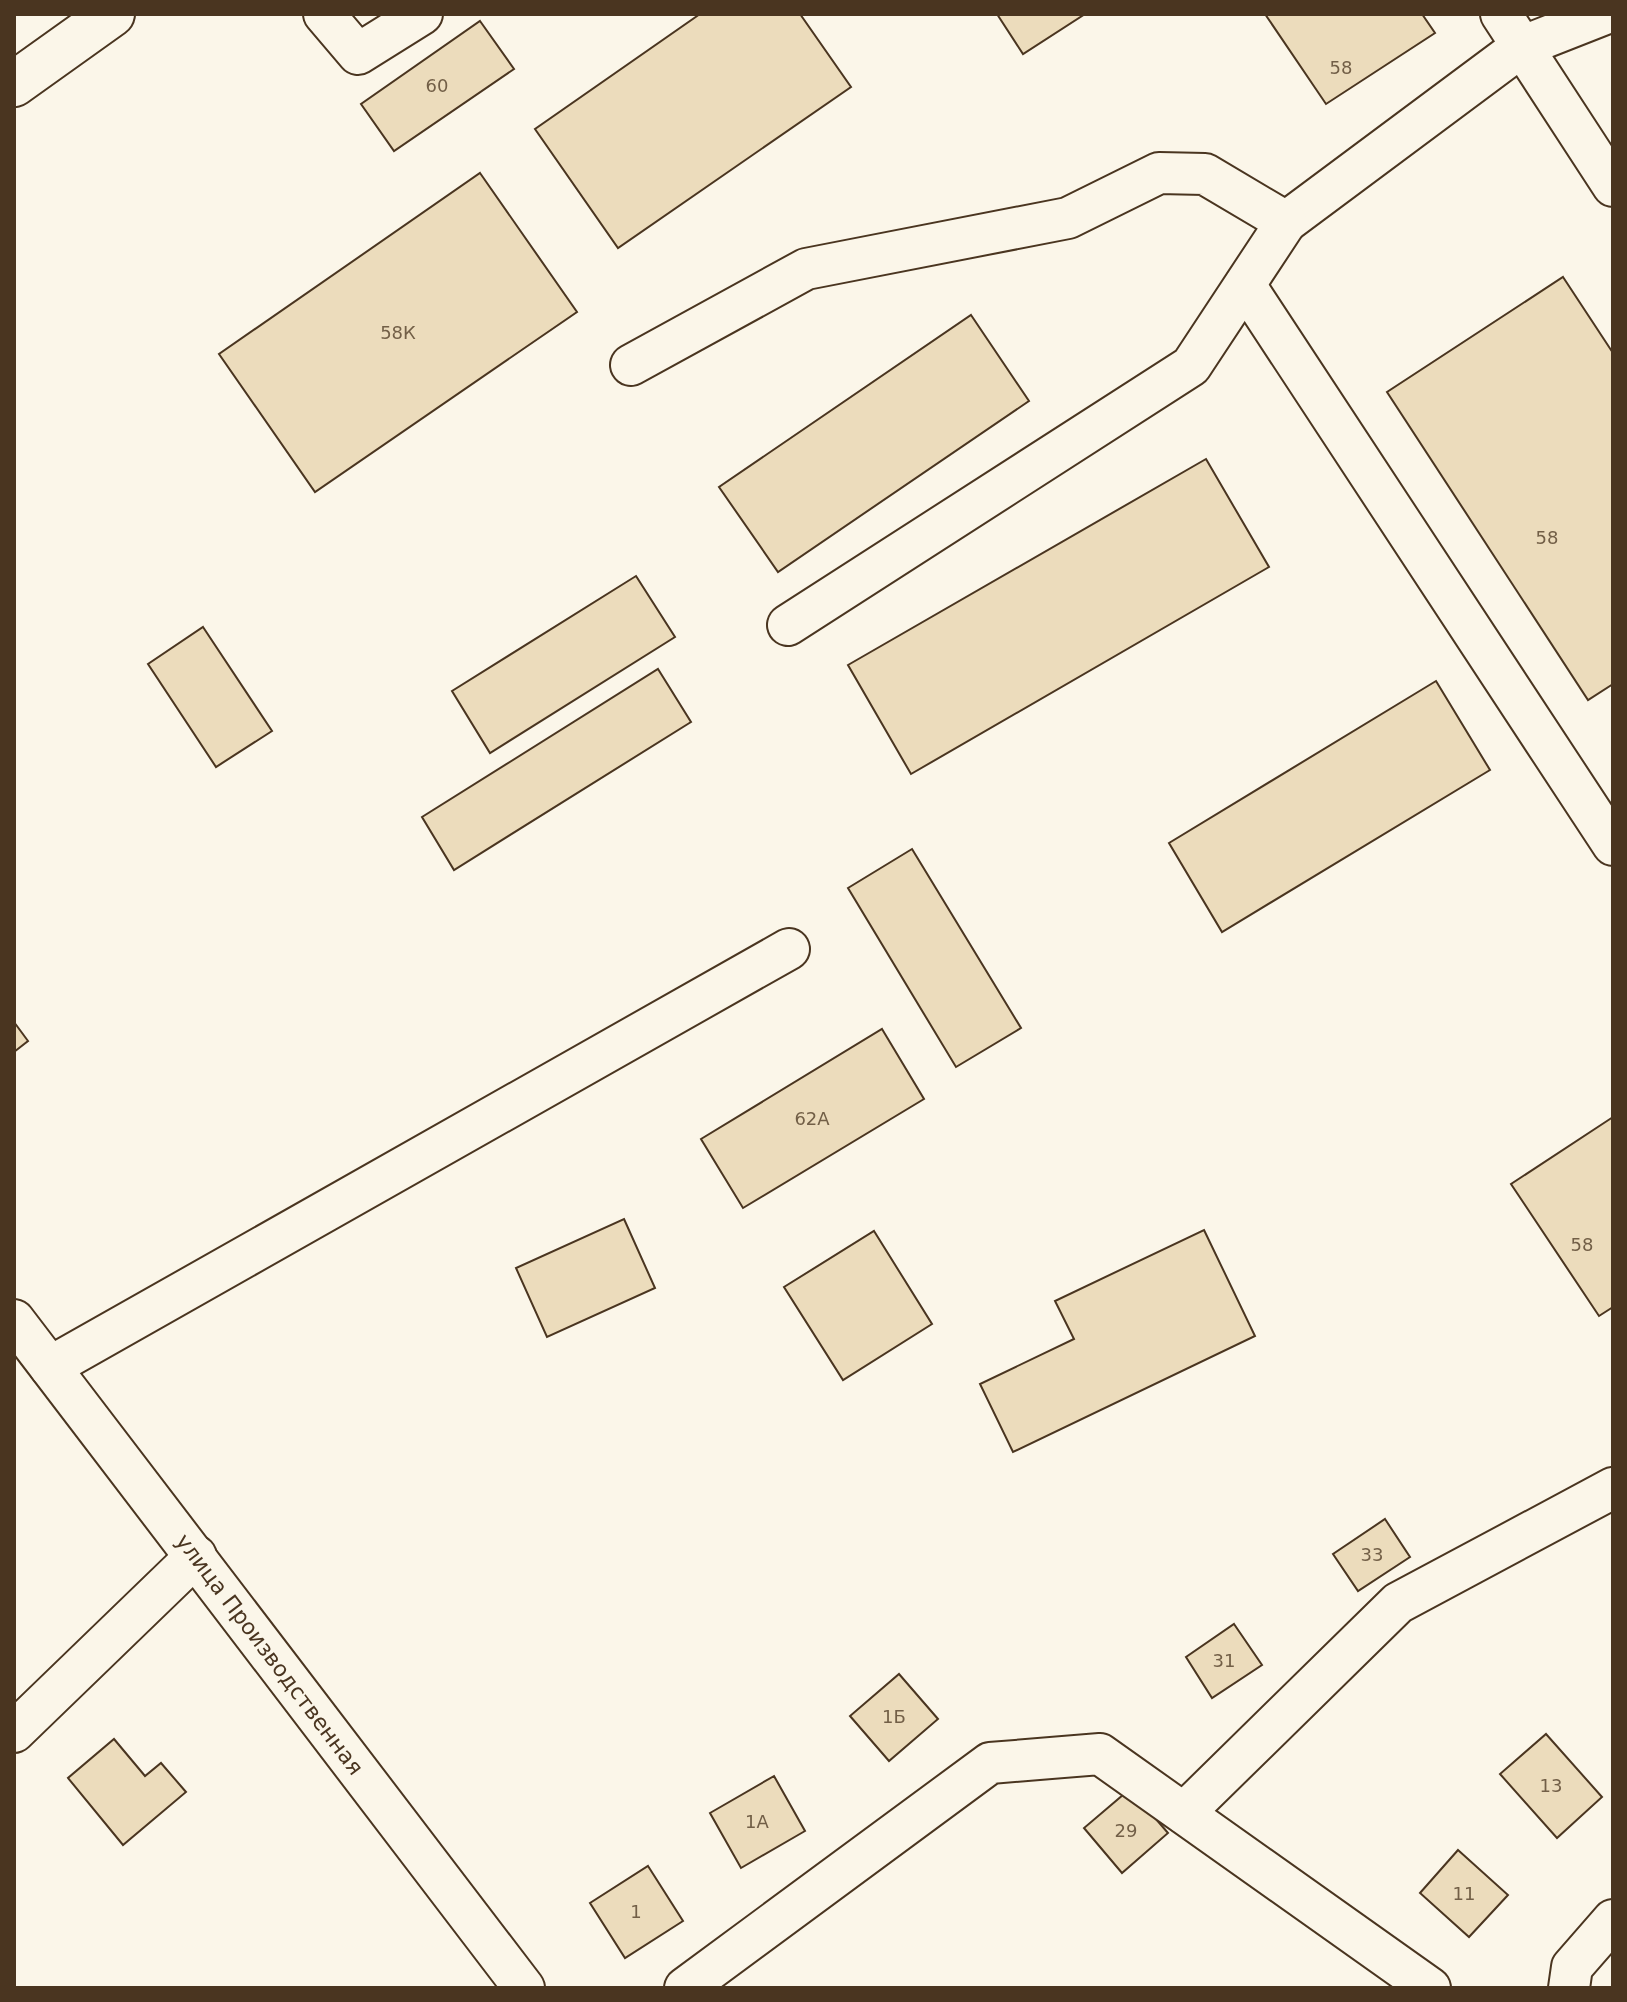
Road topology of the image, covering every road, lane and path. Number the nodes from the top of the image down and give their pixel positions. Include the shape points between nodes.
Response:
1 (112, 14) edge
2 (324, 14) edge
3 (422, 14) edge
4 (1605, 14) edge
5 (1511, 30) edge
6 (14, 84) edge
7 (1613, 186) edge
8 (1286, 222) junction
9 (1245, 285) junction
10 (631, 365) dead end
11 (788, 625) dead end
12 (1613, 845) edge
13 (789, 949) dead end
14 (14, 1320) edge
15 (50, 1367) junction
16 (1613, 1488) edge
17 (196, 1556) junction
18 (14, 1732) edge
19 (1184, 1813) junction
20 (1613, 1920) edge
21 (524, 1988) edge
22 (685, 1988) edge
23 (1430, 1988) edge
24 (1569, 1988) edge

1 - 6 highway
2 - 3 street via 358,54
4 - 5 street
5 - 7 street
5 - 8 street
8 - 9 street
8 - 10 street via 1205,174 1159,173 1068,218 806,269
9 - 11 street via 1191,366
9 - 12 street
13 - 15 street
14 - 15 street, улица Производственная
15 - 17 street, улица Производственная
16 - 19 street via 1398,1603
17 - 18 street
17 - 21 street, улица Производственная
19 - 22 street via 1100,1754 990,1763
19 - 23 street
20 - 24 street via 1572,1967

